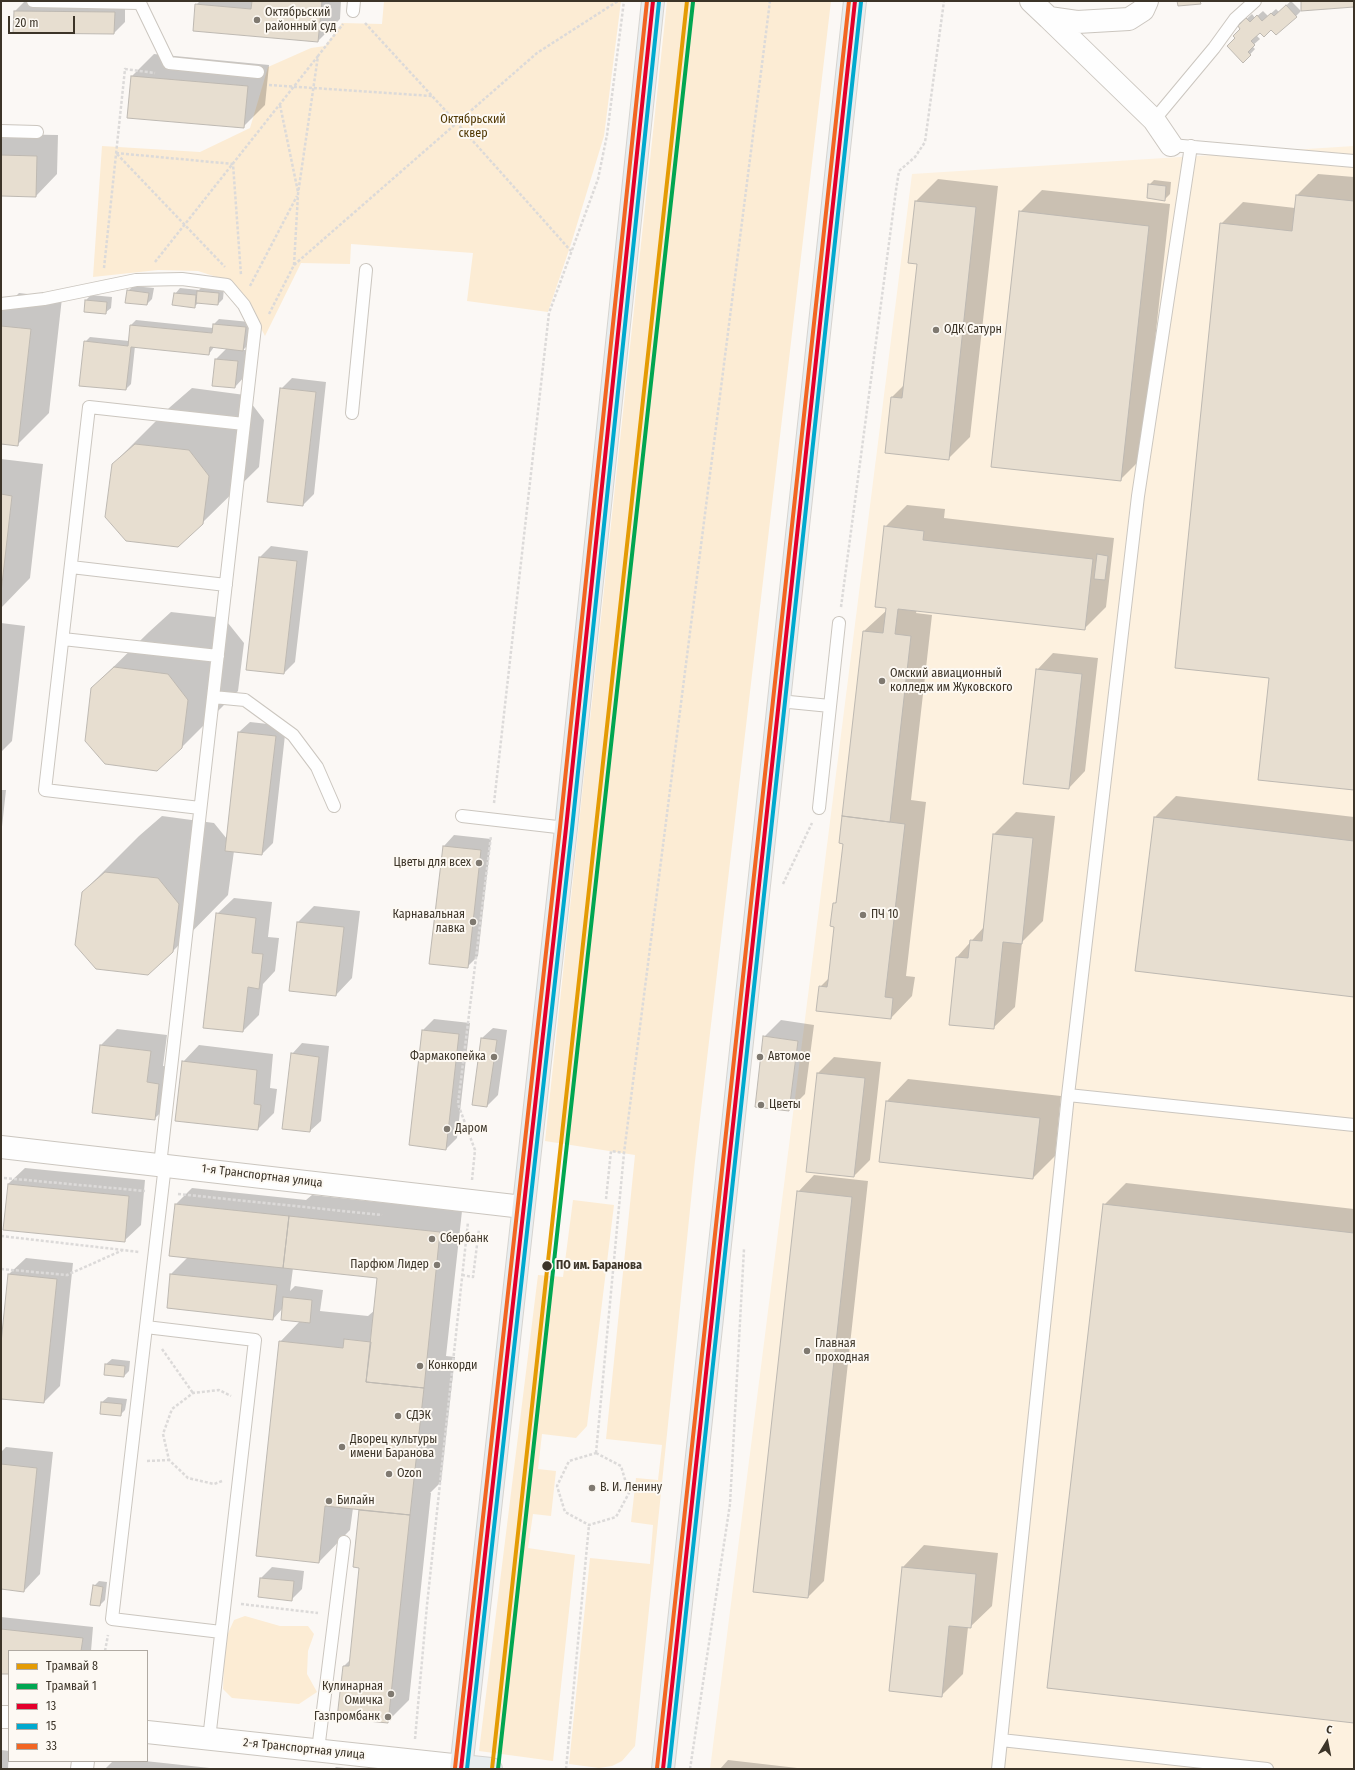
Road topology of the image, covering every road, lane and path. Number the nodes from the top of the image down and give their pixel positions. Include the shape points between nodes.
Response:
1 (33, 1) edge
2 (618, 1) edge
3 (624, 1) edge
4 (653, 1) edge
5 (770, 1) edge
6 (855, 1) edge
7 (944, 1) edge
8 (1031, 1) edge
9 (1147, 1) edge
10 (1255, 1) edge
11 (140, 2) edge
12 (354, 6) edge
13 (1049, 18) junction
14 (318, 56) junction
15 (258, 72) dead end
16 (159, 74) dead end
17 (264, 84) dead end
18 (294, 87) junction
19 (314, 89) junction
20 (432, 96) junction
21 (280, 105) junction
22 (1154, 120) junction
23 (456, 122) junction
24 (1, 131) edge
25 (37, 132) dead end
26 (1181, 145) junction
27 (116, 153) junction
28 (1354, 161) edge
29 (234, 164) junction
30 (298, 194) junction
31 (185, 224) junction
32 (571, 251) junction
33 (294, 265) junction
34 (226, 269) dead end
35 (366, 270) dead end
36 (242, 276) dead end
37 (141, 280) junction
38 (102, 287) junction
39 (247, 291) dead end
40 (1, 304) edge
41 (266, 318) dead end
42 (352, 413) dead end
43 (244, 424) junction
44 (71, 567) junction
45 (226, 585) junction
46 (839, 623) joint
47 (62, 639) junction
48 (218, 656) junction
49 (213, 696) junction
50 (779, 701) junction
51 (830, 706) junction
52 (334, 806) dead end
53 (200, 808) junction
54 (819, 808) joint
55 (462, 816) dead end
56 (492, 820) junction
57 (566, 828) junction
58 (782, 887) dead end
59 (1068, 1095) junction
60 (1354, 1125) edge
61 (1, 1147) edge
62 (624, 1153) junction
63 (162, 1165) junction
64 (4, 1178) dead end
65 (162, 1193) junction
66 (606, 1199) dead end
67 (470, 1200) junction
68 (523, 1207) junction
69 (389, 1216) dead end
70 (460, 1223) dead end
71 (468, 1224) junction
72 (479, 1229) dead end
73 (1, 1236) edge
74 (744, 1247) dead end
75 (123, 1250) junction
76 (155, 1254) junction
77 (1, 1269) edge
78 (462, 1275) junction
79 (146, 1327) junction
80 (193, 1393) junction
81 (248, 1403) junction
82 (596, 1453) junction
83 (240, 1475) junction
84 (589, 1525) junction
85 (344, 1542) dead end
86 (225, 1602) junction
87 (335, 1615) junction
88 (221, 1632) junction
89 (148, 1732) edge
90 (209, 1739) junction
91 (1001, 1740) junction
92 (318, 1750) junction
93 (412, 1760) junction
94 (462, 1767) edge
95 (491, 1769) edge
96 (566, 1769) edge
97 (663, 1769) edge
98 (690, 1769) edge
99 (998, 1769) edge
100 (1267, 1769) edge

1 - 11 lane
2 - 23 path via 537,53
3 - 32 path via 607,135 598,179
4 - 57 main road
5 - 62 path
6 - 50 main road
7 - 46 path via 925,142 899,171
8 - 13 street
9 - 13 street via 1143,10 1129,19 1077,22
10 - 22 lane via 1235,20
11 - 15 lane via 169,63
12 - 14 path
12 - 20 path
13 - 22 street
14 - 18 path
14 - 19 path
16 - 27 path via 125,69
17 - 18 path
18 - 19 path
18 - 21 path
19 - 20 path
19 - 30 path
20 - 23 path
21 - 29 path
21 - 30 path
22 - 26 street
23 - 32 path
23 - 33 path
24 - 25 lane
26 - 28 lane
26 - 59 lane
27 - 29 path
27 - 31 path
27 - 38 path
29 - 31 path
29 - 36 path
30 - 33 path
30 - 39 path
31 - 34 path
31 - 37 path
32 - 56 path via 549,314
33 - 41 path
35 - 42 lane
37 - 38 lane
37 - 43 lane via 182,279 227,285 244,305 255,327
38 - 40 lane via 44,299
43 - 44 lane via 89,406
43 - 45 lane
44 - 45 lane
44 - 47 lane
45 - 48 lane
46 - 51 lane
47 - 48 lane
47 - 53 lane via 45,790
48 - 49 lane
49 - 52 lane via 245,700 293,735 317,767
49 - 53 lane
50 - 51 lane
50 - 97 main road
51 - 54 lane
53 - 63 lane
54 - 58 path
55 - 56 lane
56 - 57 lane
56 - 67 path via 458,1104 475,1150
57 - 68 main road
59 - 60 lane
59 - 91 lane
61 - 63 street, 1-я Транспортная улица
62 - 66 path via 611,1151
62 - 82 path
63 - 65 lane
63 - 67 street, 1-я Транспортная улица
64 - 65 path
65 - 69 path
65 - 76 lane
67 - 68 street, 1-я Транспортная улица
67 - 71 path
68 - 94 main road
70 - 71 path
71 - 78 path
72 - 78 path via 473,1277
73 - 75 path
74 - 98 path via 730,1504
75 - 76 path
75 - 77 path via 67,1275
76 - 79 lane
78 - 93 path
79 - 80 path
79 - 81 lane via 255,1340
79 - 88 lane via 112,1619
80 - 81 path via 219,1390
80 - 83 path via 172,1409 163,1434 169,1460 188,1478 214,1484
81 - 83 lane
82 - 84 path via 569,1461 556,1486 565,1512
82 - 84 path via 621,1466 629,1493 616,1518
83 - 86 lane
84 - 96 path
85 - 87 lane
86 - 87 path
86 - 88 lane
87 - 92 lane
88 - 90 lane
89 - 90 street, 2-я Транспортная улица
90 - 92 street, 2-я Транспортная улица
91 - 99 lane
91 - 100 lane
92 - 93 street, 2-я Транспортная улица
93 - 94 street, 2-я Транспортная улица
94 - 95 main road

